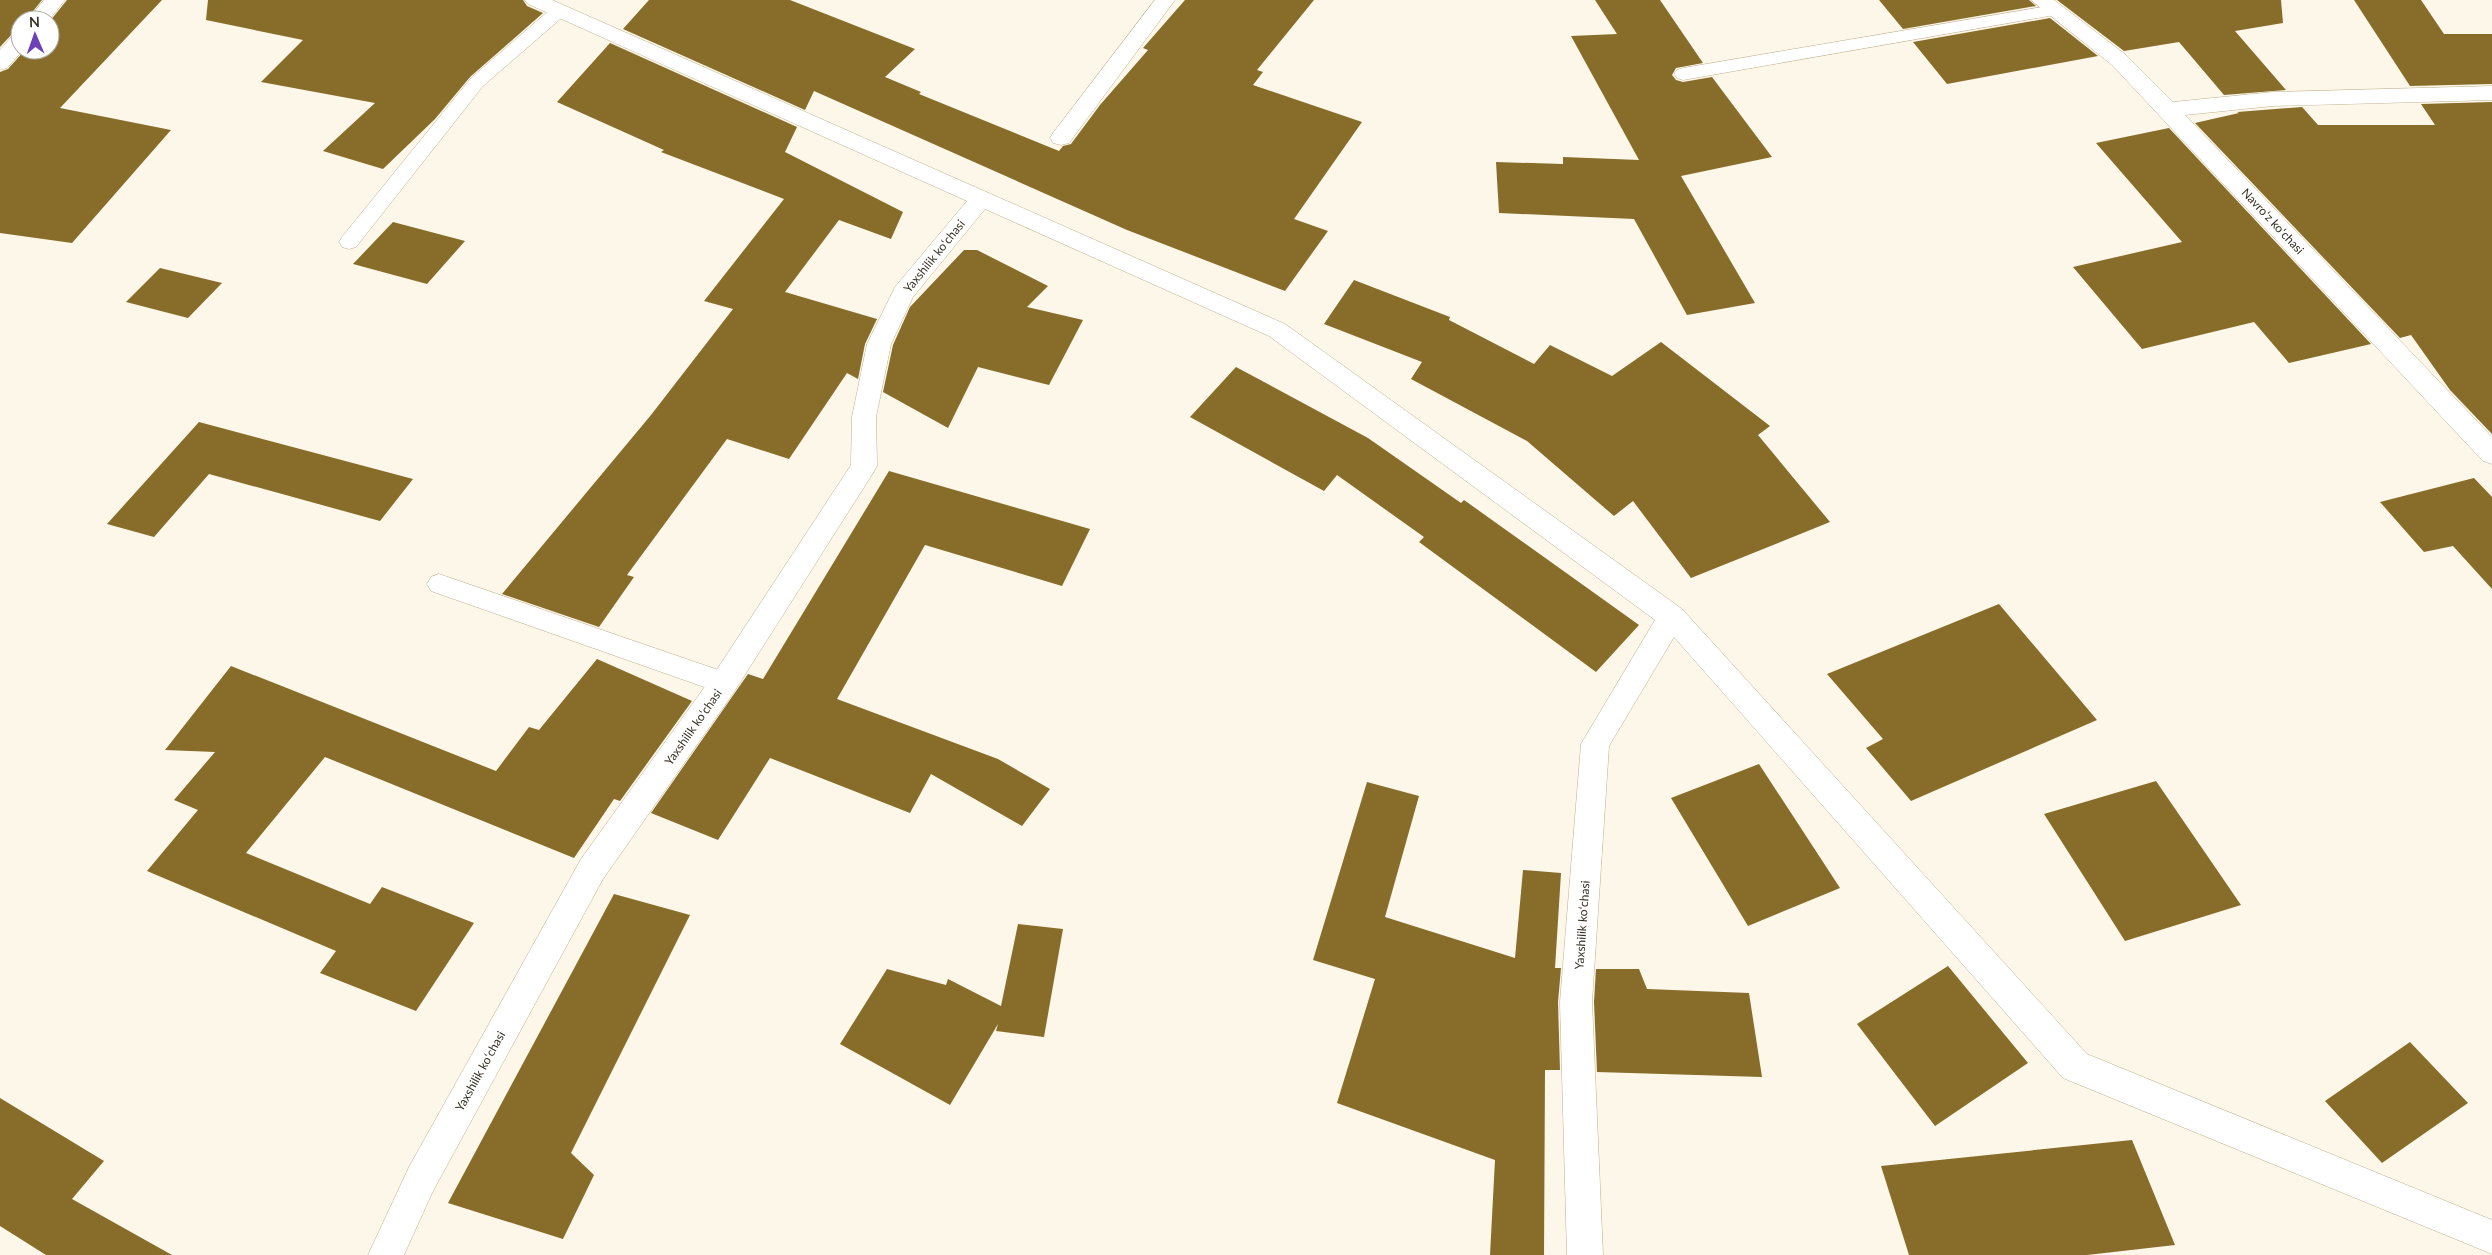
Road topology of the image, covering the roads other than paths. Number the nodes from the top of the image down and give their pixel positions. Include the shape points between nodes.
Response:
1 (56, 0) edge
2 (1165, 0) edge
3 (547, 5) edge
4 (2048, 5) edge
5 (47, 10) edge
6 (10, 52) edge
7 (0, 63) edge
8 (1683, 74) dead end
9 (2492, 93) edge
10 (2168, 110) junction
11 (1061, 138) dead end
12 (980, 200) junction
13 (349, 242) dead end
14 (2490, 449) edge
15 (439, 584) dead end
16 (1672, 617) junction
17 (724, 683) junction
18 (2492, 1237) edge
19 (386, 1255) edge
20 (1585, 1255) edge

1 - 5 street
2 - 11 street
3 - 12 street
3 - 13 lane via 477,82
4 - 8 lane
4 - 10 street, Navroʻz koʻchasi via 2119,60
6 - 7 street
9 - 10 street via 2273,99
10 - 14 street, Navroʻz koʻchasi
12 - 16 street via 1277,330
12 - 17 street, Yaxshilik koʻchasi via 903,293 879,344 864,417 864,466
15 - 17 lane
16 - 18 street via 2075,1066
16 - 20 street, Yaxshilik koʻchasi via 1595,744 1576,1002
17 - 19 street, Yaxshilik koʻchasi via 592,870 420,1179

